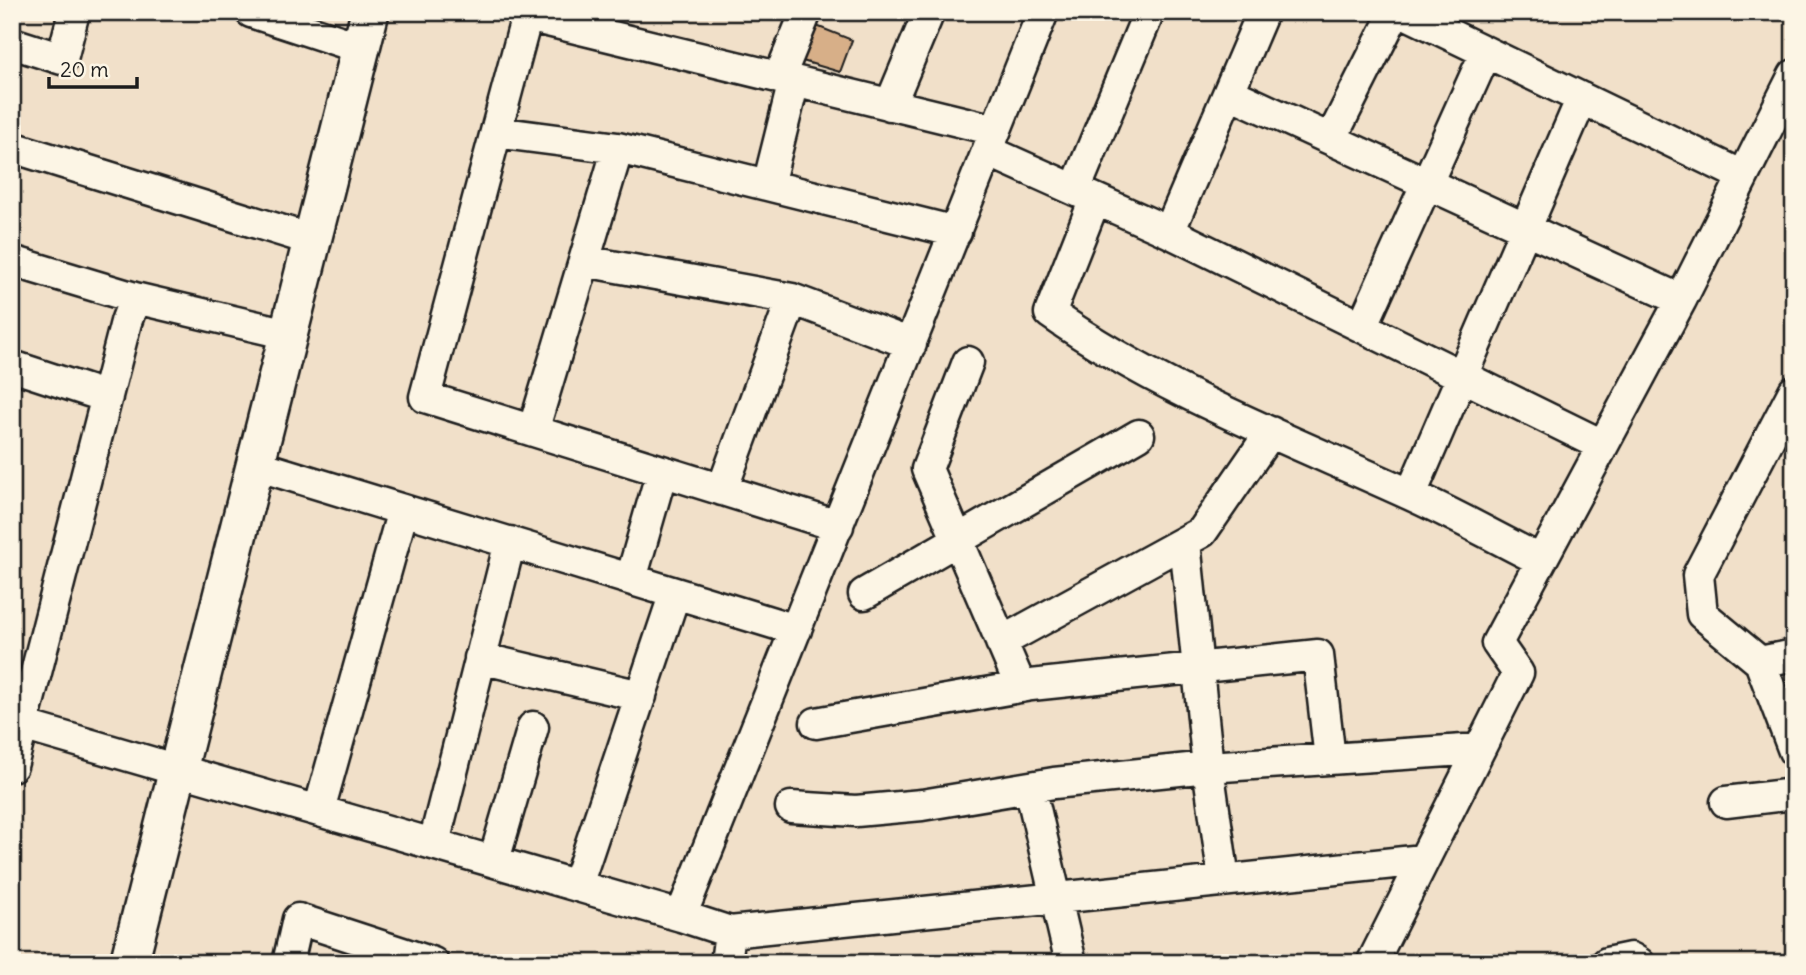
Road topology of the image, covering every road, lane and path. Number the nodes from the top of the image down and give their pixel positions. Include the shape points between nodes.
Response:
1 (74, 12) edge
2 (251, 12) edge
3 (370, 12) edge
4 (806, 12) edge
5 (929, 12) edge
6 (1043, 12) edge
7 (1149, 12) edge
8 (1263, 12) edge
9 (1395, 12) edge
10 (1404, 12) edge
11 (527, 14) edge
12 (12, 43) edge
13 (361, 48) junction
14 (1486, 52) junction
15 (1794, 75) edge
16 (786, 80) junction
17 (1230, 93) junction
18 (1582, 98) junction
19 (890, 105) junction
20 (496, 132) junction
21 (1331, 139) junction
22 (992, 140) junction
23 (12, 147) edge
24 (618, 148) junction
25 (1743, 176) junction
26 (1427, 184) junction
27 (768, 185) junction
28 (1085, 195) junction
29 (1526, 229) junction
30 (956, 232) junction
31 (1169, 232) junction
32 (312, 240) junction
33 (12, 261) edge
34 (584, 261) junction
35 (135, 298) junction
36 (792, 299) junction
37 (1681, 300) junction
38 (1362, 327) junction
39 (288, 334) junction
40 (911, 344) junction
41 (968, 362) dead end
42 (12, 366) edge
43 (1462, 377) junction
44 (1794, 391) edge
45 (107, 397) junction
46 (533, 431) junction
47 (1271, 432) junction
48 (1139, 435) dead end
49 (1602, 445) junction
50 (256, 465) junction
51 (662, 471) junction
52 (722, 490) junction
53 (1411, 494) junction
54 (403, 510) junction
55 (838, 526) junction
56 (958, 540) junction
57 (1185, 541) junction
58 (510, 542) junction
59 (1540, 561) junction
60 (631, 579) junction
61 (675, 593) junction
62 (864, 594) dead end
63 (796, 630) junction
64 (1001, 642) junction
65 (1794, 655) edge
66 (481, 658) junction
67 (1760, 662) junction
68 (1198, 668) junction
69 (1021, 687) junction
70 (641, 696) junction
71 (816, 723) dead end
72 (18, 724) edge
73 (533, 727) dead end
74 (1479, 749) junction
75 (1794, 751) edge
76 (1330, 759) junction
77 (12, 766) edge
78 (1208, 767) junction
79 (179, 768) junction
80 (1030, 787) junction
81 (1794, 794) edge
82 (1726, 802) dead end
83 (791, 807) dead end
84 (319, 810) junction
85 (434, 843) junction
86 (494, 860) junction
87 (1423, 860) junction
88 (1224, 880) junction
89 (577, 885) junction
90 (1056, 898) junction
91 (681, 916) junction
92 (730, 932) junction
93 (128, 963) edge
94 (288, 963) edge
95 (433, 963) edge
96 (726, 963) edge
97 (1070, 963) edge
98 (1372, 963) edge
99 (1607, 963) edge
100 (1639, 963) edge

1 - 12 street via 62,59
2 - 13 street
3 - 13 street
4 - 16 street
5 - 19 street
6 - 22 street
7 - 28 street
8 - 17 street
9 - 21 street
10 - 14 street
11 - 16 street
11 - 20 street
13 - 32 street
14 - 18 street
14 - 26 street
15 - 25 street
16 - 19 street
16 - 27 street
17 - 21 street
17 - 31 street
18 - 25 street
18 - 29 street
19 - 22 street
20 - 24 street
20 - 46 street via 425,397
21 - 26 street
22 - 28 street
22 - 30 street
23 - 32 street
24 - 27 street
24 - 34 street
25 - 37 street
26 - 29 street
26 - 38 street
27 - 30 street
28 - 31 street
28 - 47 street via 1050,313 1117,356
29 - 37 street
29 - 43 street
30 - 40 street
31 - 38 street
32 - 39 street
33 - 35 street
34 - 36 street
34 - 46 street
35 - 39 street
35 - 45 street
36 - 40 street
36 - 52 street
37 - 49 street
38 - 43 street
39 - 50 street
40 - 55 street
41 - 56 street via 927,469
42 - 45 street
43 - 49 street
43 - 53 street
44 - 67 street via 1698,576 1702,614
45 - 72 street
46 - 51 street
47 - 53 street
47 - 57 street via 1202,532
48 - 56 street
49 - 59 street
50 - 54 street
50 - 79 street
51 - 52 street
51 - 60 street
52 - 55 street
53 - 59 street
54 - 58 street
54 - 84 street
55 - 63 street
56 - 62 street
56 - 64 street
57 - 64 street
57 - 68 street
58 - 60 street
58 - 66 street
59 - 74 street via 1497,643 1518,673
60 - 61 street
61 - 63 street
61 - 70 street
63 - 91 street
64 - 69 street
65 - 67 street
66 - 70 street
66 - 85 street
67 - 75 street
68 - 69 street
68 - 76 street via 1318,655
68 - 78 street
69 - 71 street
70 - 89 street
72 - 77 street
72 - 79 street
73 - 86 street
74 - 76 street
74 - 87 street
76 - 78 street
78 - 80 street
78 - 88 street
79 - 84 street
79 - 93 street
80 - 83 street via 856,811
80 - 90 street
81 - 82 street
84 - 85 street
85 - 86 street
86 - 89 street
87 - 88 street
87 - 98 street
88 - 90 street
89 - 91 street
90 - 92 street
90 - 97 street
91 - 92 street
92 - 96 street
94 - 95 street via 298,919
99 - 100 street via 1632,958

